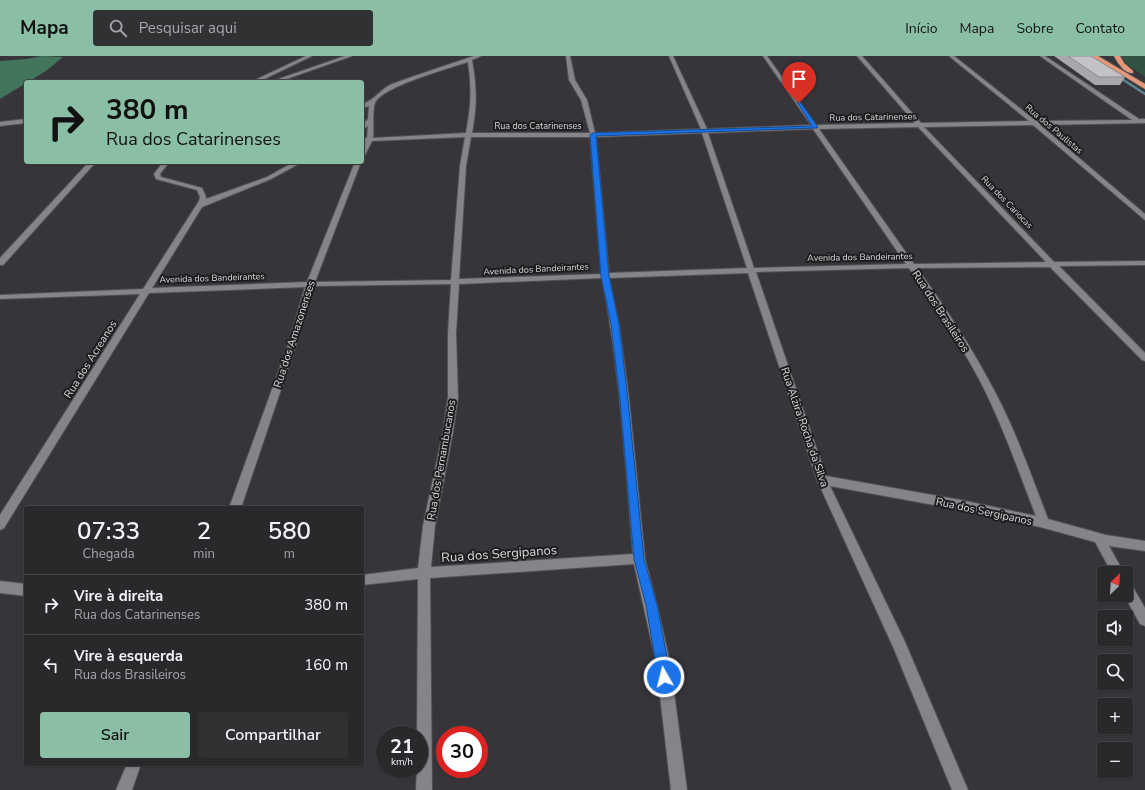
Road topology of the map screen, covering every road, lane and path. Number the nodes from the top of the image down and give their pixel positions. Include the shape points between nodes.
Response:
1 (310, 56) edge
2 (350, 56) edge
3 (479, 56) edge
4 (568, 56) edge
5 (671, 56) edge
6 (766, 56) edge
7 (859, 56) edge
8 (951, 56) edge
9 (1042, 56) edge
10 (1094, 56) edge
11 (1116, 56) edge
12 (470, 60) junction
13 (258, 80) edge
14 (279, 80) edge
15 (1145, 81) edge
16 (1145, 87) edge
17 (372, 103) junction
18 (364, 105) edge
19 (371, 120) junction
20 (1138, 121) junction
21 (1145, 121) edge
22 (24, 122) edge
23 (1033, 122) junction
24 (0, 124) edge
25 (919, 125) junction
26 (364, 126) edge
27 (1145, 126) edge
28 (815, 127) junction
29 (704, 130) junction
30 (468, 135) junction
31 (593, 135) junction
32 (370, 139) junction
33 (364, 140) edge
34 (364, 151) edge
35 (91, 164) edge
36 (164, 164) edge
37 (295, 164) edge
38 (357, 164) edge
39 (200, 205) junction
40 (1145, 218) edge
41 (0, 263) edge
42 (1145, 263) edge
43 (1052, 264) junction
44 (912, 266) junction
45 (752, 270) junction
46 (605, 276) junction
47 (456, 282) junction
48 (310, 284) junction
49 (147, 291) junction
50 (0, 297) edge
51 (1145, 358) edge
52 (822, 480) junction
53 (236, 506) edge
54 (1044, 523) junction
55 (0, 525) edge
56 (1100, 540) junction
57 (1145, 546) edge
58 (639, 559) junction
59 (1114, 566) edge
60 (424, 573) junction
61 (364, 580) edge
62 (0, 588) edge
63 (24, 590) edge
64 (1133, 599) edge
65 (1145, 620) edge
66 (133, 766) edge
67 (124, 790) edge
68 (424, 790) edge
69 (679, 790) edge
70 (960, 790) edge

1 - 13 street
2 - 14 street
3 - 12 street
4 - 31 street via 572,80 584,100
5 - 29 street, Rua Alzira Rocha da Silva
6 - 28 street, Rua dos Brasileiros
7 - 25 street, Rua dos Cariocas
8 - 23 street, Rua dos Paulistas
9 - 20 street
10 - 16 highway
11 - 15 highway via 1120,64
12 - 17 street via 393,86 379,94
12 - 30 street, Rua dos Pernambucanos via 474,103
17 - 18 street
17 - 19 street
19 - 26 street
19 - 32 street
20 - 21 street, Rua dos Catarinenses
20 - 23 street, Rua dos Catarinenses
20 - 27 street
22 - 24 street
23 - 25 street, Rua dos Catarinenses
23 - 40 street, Rua dos Paulistas
25 - 28 street, Rua dos Catarinenses
25 - 43 street, Rua dos Cariocas
28 - 29 street, Rua dos Catarinenses
28 - 44 street, Rua dos Brasileiros
29 - 31 street, Rua dos Catarinenses
29 - 45 street, Rua Alzira Rocha da Silva
30 - 31 street, Rua dos Catarinenses
30 - 32 street, Rua dos Catarinenses
30 - 47 street, Rua dos Pernambucanos via 460,195
31 - 46 street
32 - 33 street, Rua dos Catarinenses
32 - 34 street
35 - 41 street
36 - 39 street via 157,174 158,178 200,189 203,196
37 - 39 street via 269,178
38 - 48 street, Rua dos Amazonenses
39 - 49 street, Rua dos Acreanos
42 - 43 street, Avenida dos Bandeirantes
43 - 44 street, Avenida dos Bandeirantes
43 - 51 street, Rua dos Cariocas
44 - 45 street, Avenida dos Bandeirantes
44 - 54 street, Rua dos Brasileiros via 950,321 984,380 1010,436
45 - 46 street, Avenida dos Bandeirantes
45 - 52 street, Rua Alzira Rocha da Silva
46 - 47 street, Avenida dos Bandeirantes
46 - 58 street via 615,324
47 - 48 street, Avenida dos Bandeirantes
47 - 60 street, Rua dos Pernambucanos via 452,333 452,402 429,526
48 - 49 street, Avenida dos Bandeirantes
48 - 53 street, Rua dos Amazonenses via 291,348
49 - 50 street, Avenida dos Bandeirantes
49 - 55 street, Rua dos Acreanos
52 - 54 street, Rua dos Sergipanos via 937,500
52 - 70 street, Rua Alzira Rocha da Silva via 900,646
54 - 56 street, Rua dos Sergipanos
56 - 57 street, Rua dos Sergipanos
56 - 59 street
58 - 60 street, Rua dos Sergipanos
58 - 69 street via 652,605 663,662
60 - 61 street, Rua dos Sergipanos
60 - 68 street, Rua dos Pernambucanos
62 - 63 street
64 - 65 street
66 - 67 street

